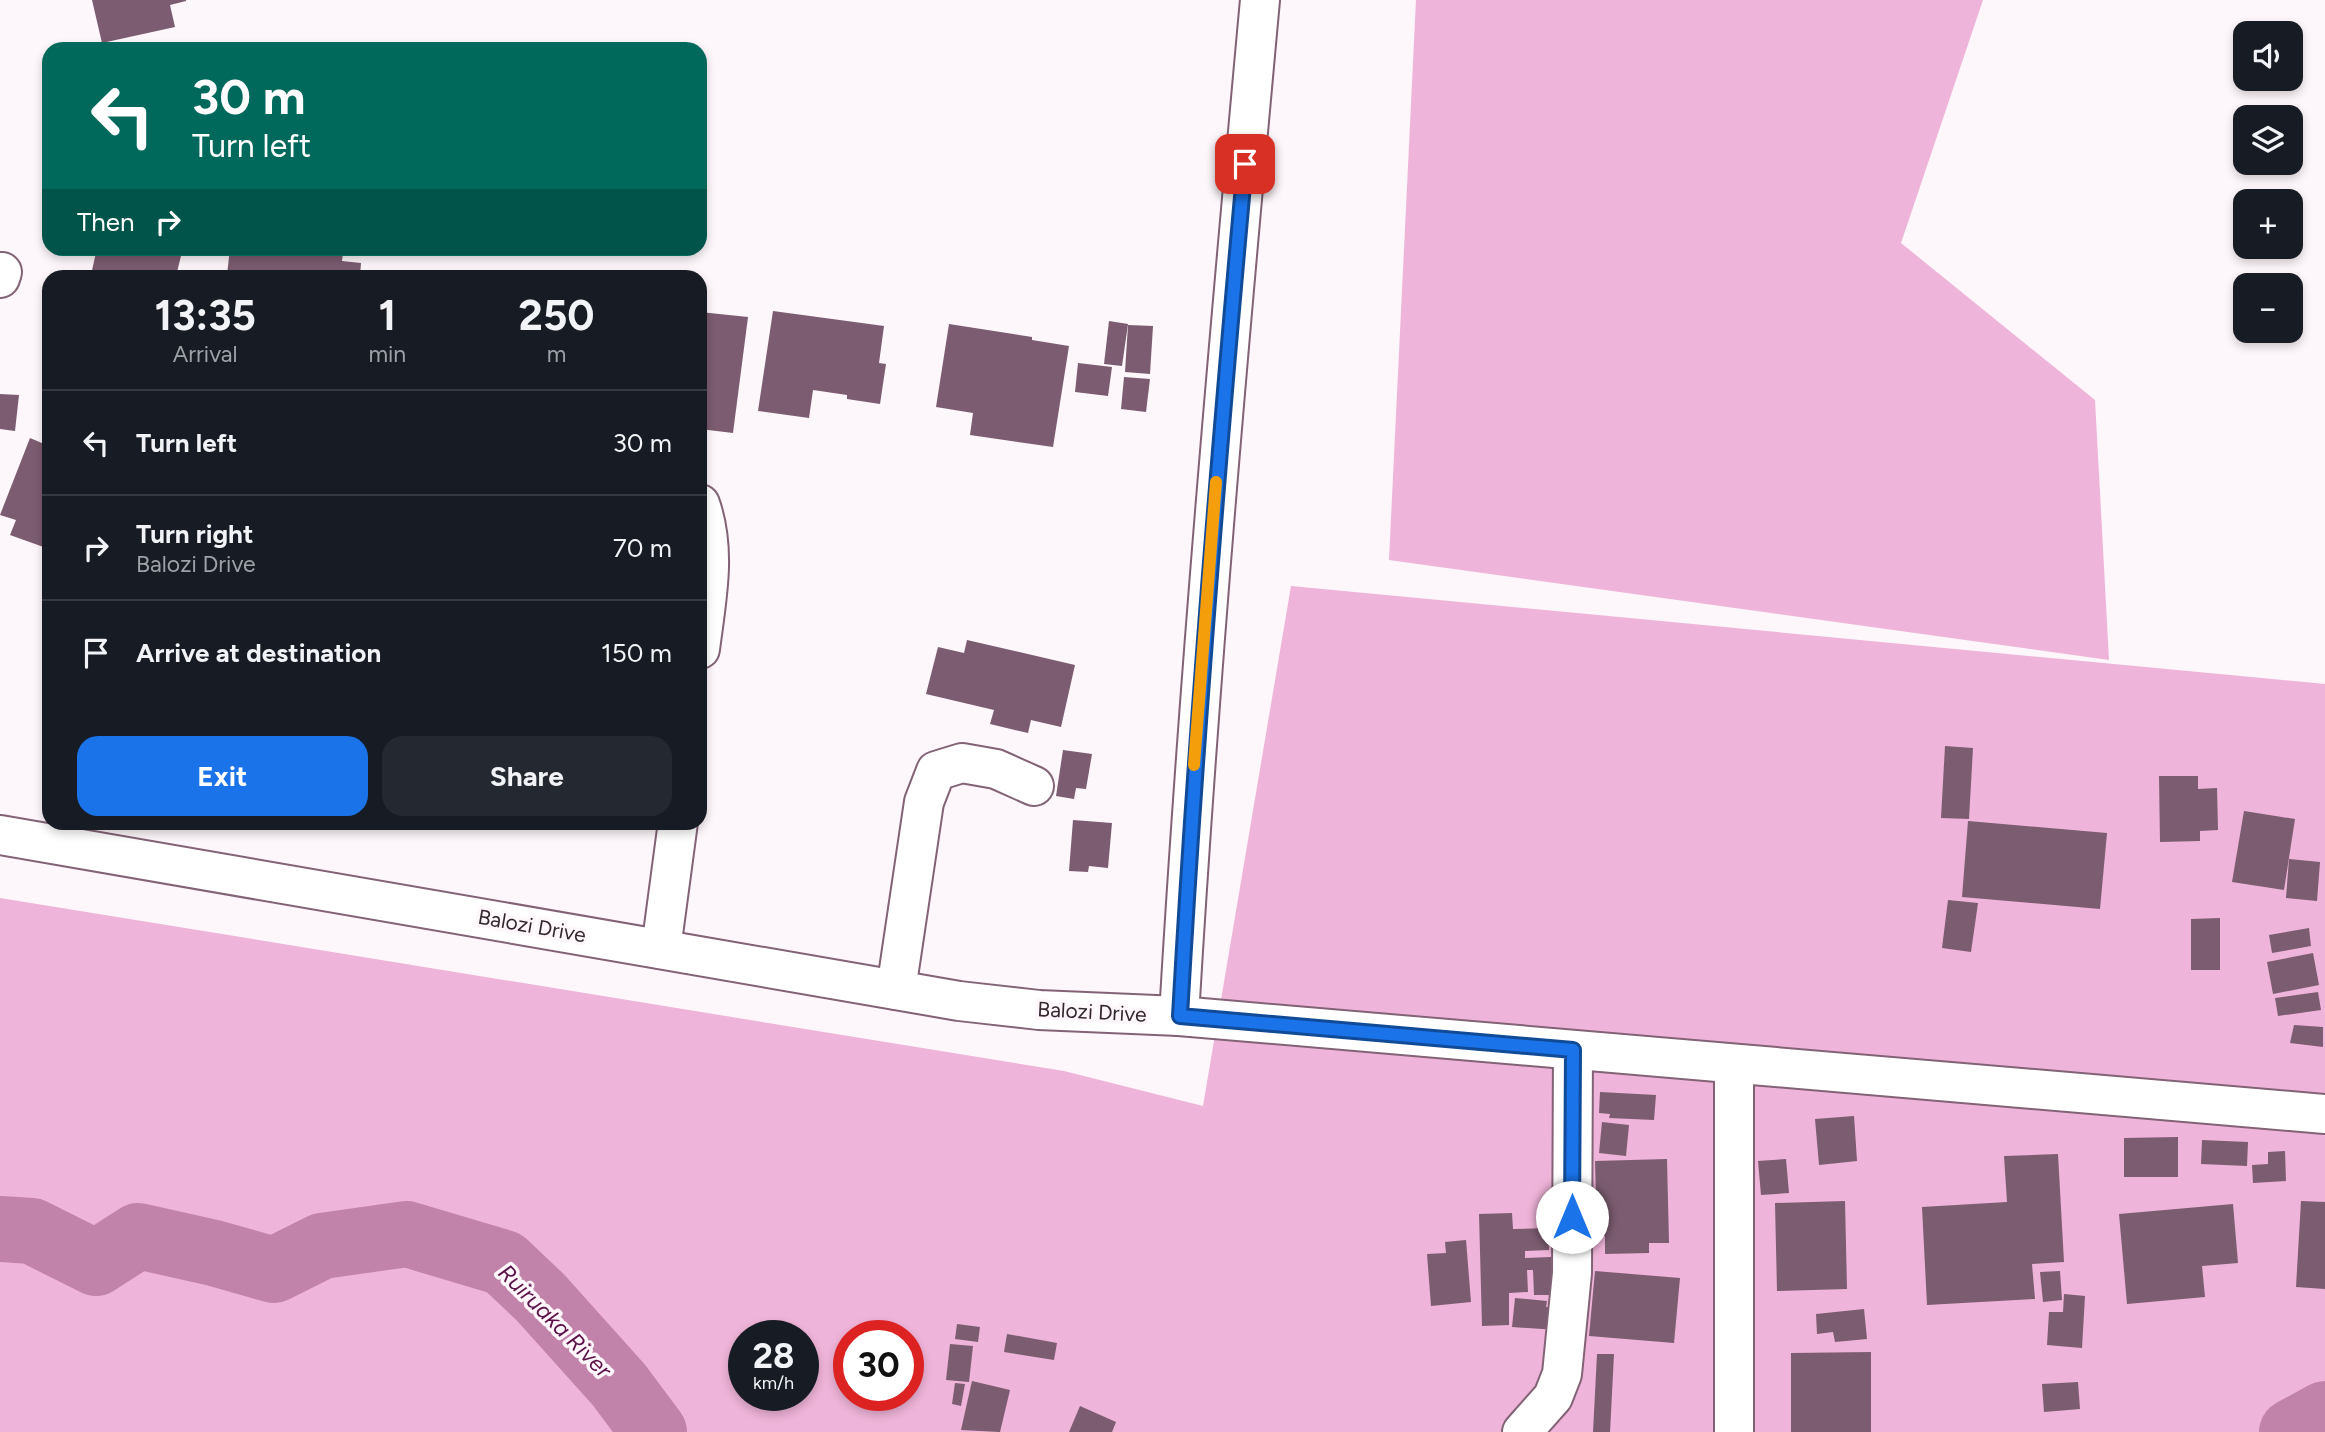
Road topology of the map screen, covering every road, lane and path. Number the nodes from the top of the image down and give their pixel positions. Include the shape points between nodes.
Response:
1 (1260, 0) edge
2 (707, 539) edge
3 (707, 593) edge
4 (1034, 786) dead end
5 (677, 830) edge
6 (0, 835) edge
7 (661, 949) junction
8 (896, 990) junction
9 (1180, 1016) junction
10 (1573, 1050) junction
11 (1734, 1064) junction
12 (2325, 1114) edge
13 (1522, 1432) edge
14 (1734, 1432) edge

1 - 9 street via 1224,383
2 - 3 street
4 - 8 street via 996,769 962,763 936,771 924,802
5 - 7 street
6 - 7 street, Balozi Drive
7 - 8 street, Balozi Drive
8 - 9 street, Balozi Drive via 1039,1010
9 - 10 street, Balozi Drive
10 - 11 street, Balozi Drive
10 - 13 street via 1572,1273 1562,1374 1553,1397
11 - 12 street, Balozi Drive
11 - 14 street

